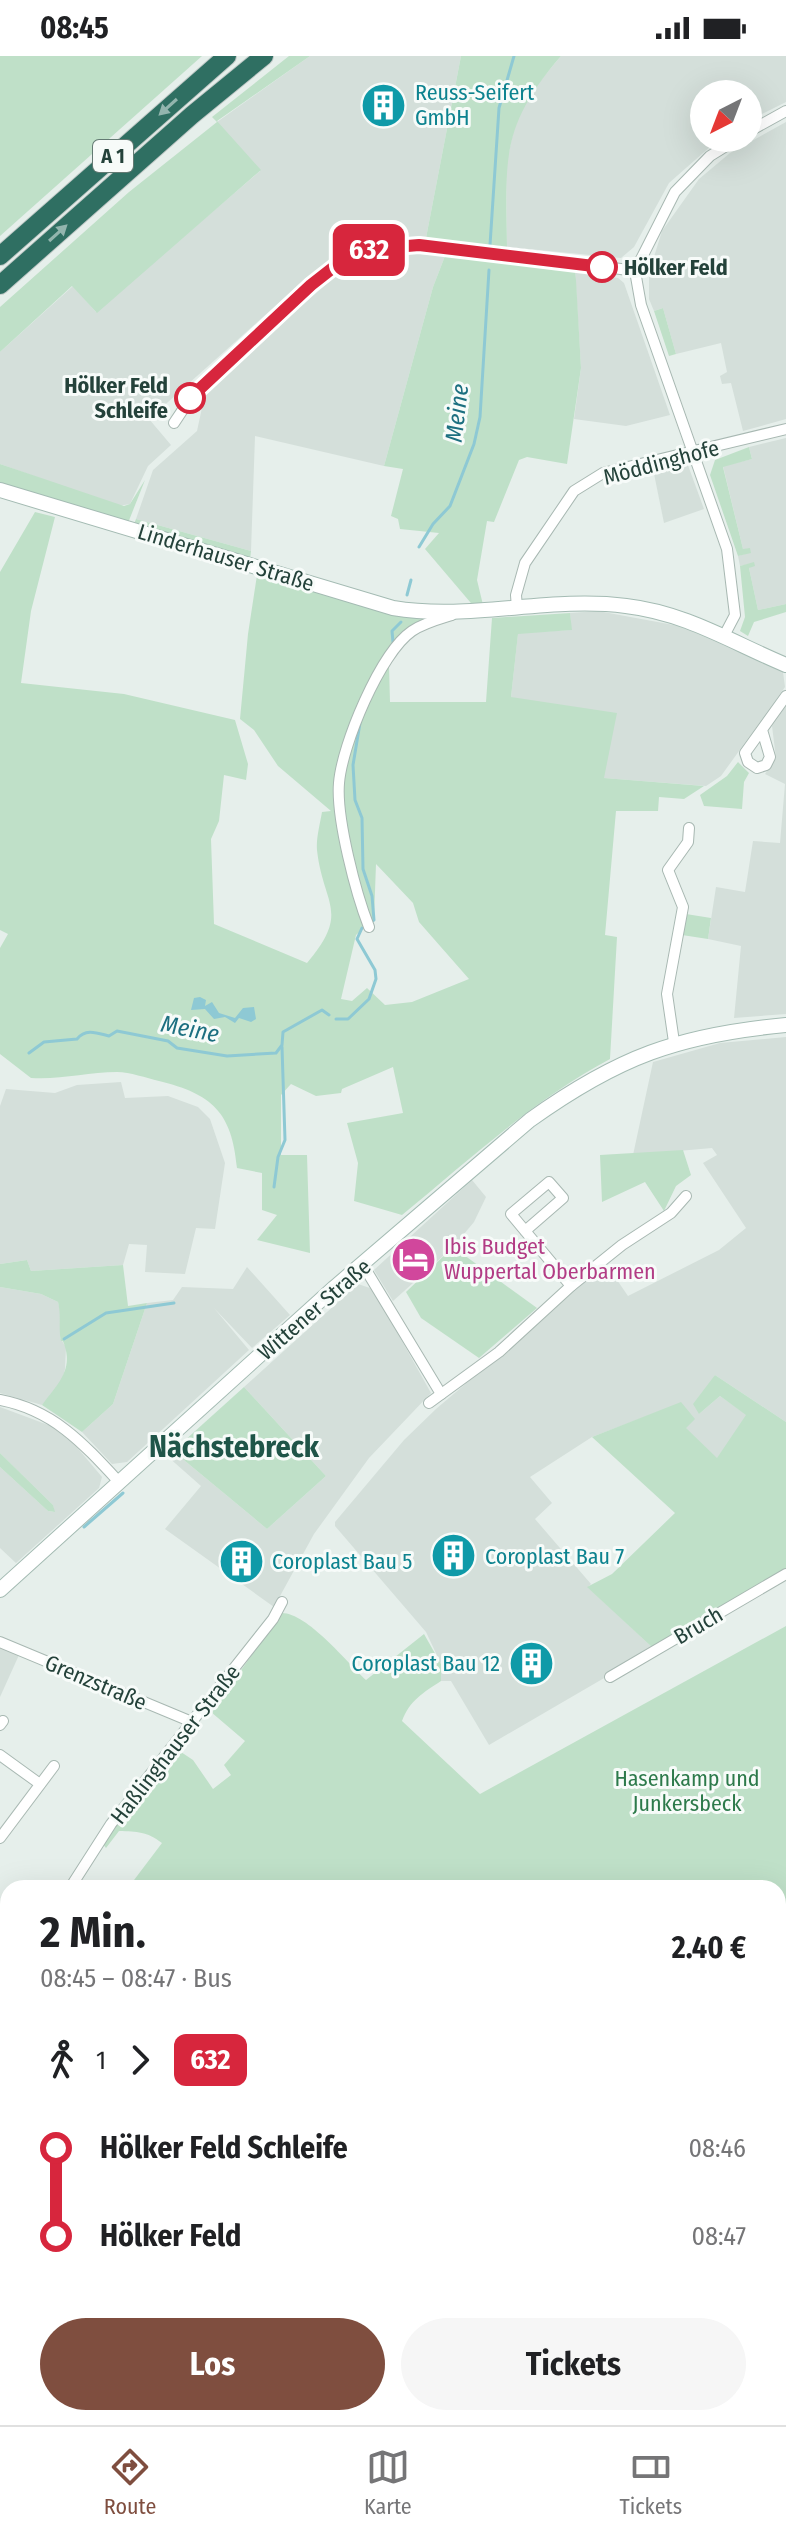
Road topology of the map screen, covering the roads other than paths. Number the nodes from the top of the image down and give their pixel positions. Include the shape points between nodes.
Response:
1 (227, 56) edge
2 (264, 56) edge
3 (786, 111) edge
4 (762, 124) edge
5 (716, 152) edge
6 (0, 256) edge
7 (635, 271) junction
8 (0, 285) edge
9 (174, 423) dead end
10 (786, 429) edge
11 (694, 453) junction
12 (0, 490) edge
13 (517, 608) junction
14 (454, 614) junction
15 (725, 634) junction
16 (786, 665) edge
17 (786, 696) edge
18 (762, 730) dead end
19 (689, 828) dead end
20 (369, 927) dead end
21 (786, 1025) edge
22 (674, 1042) junction
23 (686, 1196) dead end
24 (525, 1231) junction
25 (363, 1265) junction
26 (571, 1286) junction
27 (441, 1394) junction
28 (0, 1400) edge
29 (429, 1403) dead end
30 (119, 1482) junction
31 (786, 1574) edge
32 (0, 1590) edge
33 (282, 1602) dead end
34 (0, 1642) edge
35 (610, 1677) dead end
36 (192, 1722) junction
37 (0, 1755) edge
38 (54, 1766) dead end
39 (40, 1784) junction
40 (0, 1838) edge
41 (75, 1880) edge

1 -> 6 highway, A 1
8 -> 2 highway, A 1
3 - 4 street
5 - 7 street via 675,192
7 - 9 street via 419,245 372,249 311,285 195,390
7 - 11 street via 641,305
10 - 11 street, Möddinghofe
11 - 13 street, Möddinghofe via 603,473 574,491 525,563
11 - 15 street via 732,573 735,615
12 - 14 main road, Linderhauser Straße via 393,608
13 - 14 main road, Linderhauser Straße
13 - 15 main road, Linderhauser Straße via 624,605 685,618
14 - 20 street, Linderhauser Straße via 403,640 367,695 341,766 340,806
15 - 16 main road, Linderhauser Straße
17 - 18 street
19 - 22 street via 688,842 668,870 683,907 667,994
21 - 22 main road, Wittener Straße
22 - 25 main road, Wittener Straße via 624,1061 530,1120
23 - 26 street via 671,1213
24 - 24 street via 511,1214 549,1182 563,1198
24 - 26 street
25 - 27 street
25 - 30 main road, Wittener Straße
26 - 27 street via 499,1352
27 - 29 street
28 - 30 street via 32,1408 67,1428
30 - 32 main road, Wittener Straße
31 - 35 street, Bruch
33 - 36 street, Haßlinghauser Straße
34 - 36 street, Grenzstraße
36 - 41 street, Haßlinghauser Straße via 111,1824
37 - 39 street
38 - 39 street
39 - 40 street

